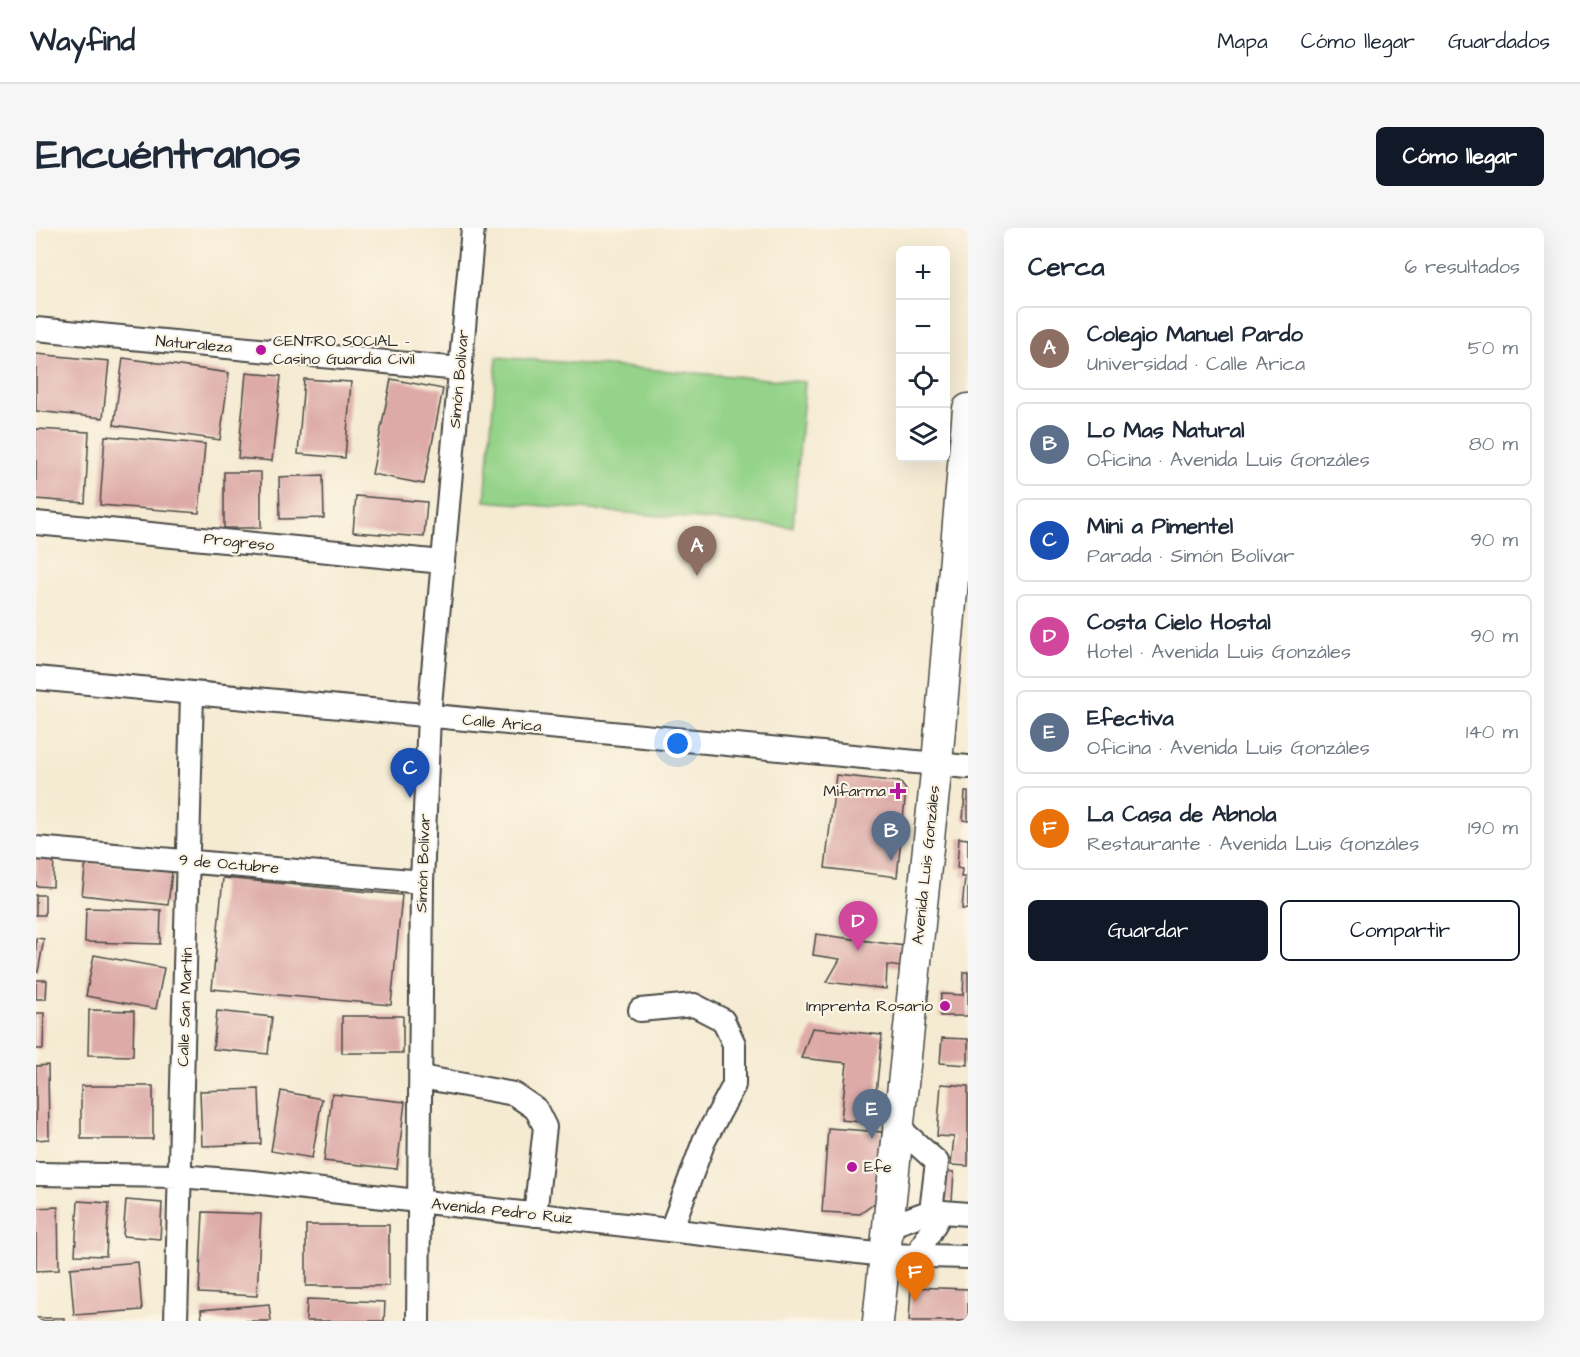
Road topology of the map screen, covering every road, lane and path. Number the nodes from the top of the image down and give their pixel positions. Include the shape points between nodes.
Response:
1 (473, 228) edge
2 (36, 329) edge
3 (460, 369) junction
4 (968, 409) edge
5 (36, 523) edge
6 (443, 562) junction
7 (36, 678) edge
8 (192, 693) junction
9 (429, 716) junction
10 (937, 763) junction
11 (968, 767) edge
12 (36, 848) edge
13 (190, 860) junction
14 (422, 882) junction
15 (640, 1010) dead end
16 (421, 1077) junction
17 (898, 1127) junction
18 (36, 1174) edge
19 (179, 1176) junction
20 (420, 1202) junction
21 (937, 1211) junction
22 (968, 1214) edge
23 (535, 1215) junction
24 (671, 1230) junction
25 (885, 1241) junction
26 (916, 1256) junction
27 (968, 1257) edge
28 (176, 1321) edge
29 (418, 1321) edge
30 (878, 1321) edge

1 - 3 street, Simón Bolívar
2 - 3 street, Naturaleza
3 - 6 street, Simón Bolívar
4 - 10 main road, Avenida Luis Gonzáles
5 - 6 street, Progreso
6 - 9 street, Simón Bolívar
7 - 8 street, Calle Arica
8 - 9 street, Calle Arica
8 - 13 street, Calle San Martín
9 - 10 street, Calle Arica
9 - 14 street, Simón Bolívar
10 - 11 street, Calle Arica
10 - 17 main road, Avenida Luis Gonzáles
12 - 13 street, 9 de Octubre
13 - 14 street, 9 de Octubre
13 - 19 street, Calle San Martín
14 - 16 street, Simón Bolívar
15 - 24 street via 694,1005 723,1020 734,1044 734,1085 704,1141
16 - 20 street, Simón Bolívar
16 - 23 street via 514,1094 536,1109 545,1127
17 - 21 street via 937,1162
17 - 25 main road, Avenida Luis Gonzáles
18 - 19 street, Avenida Pedro Ruiz
19 - 20 street, Avenida Pedro Ruiz
19 - 28 street, Calle San Martín
20 - 23 street, Avenida Pedro Ruiz
20 - 29 street, Simón Bolívar
21 - 22 street
21 - 25 street
21 - 26 street
23 - 24 street, Avenida Pedro Ruiz
24 - 25 street, Avenida Pedro Ruiz
25 - 26 street, Avenida Pedro Ruiz
25 - 30 main road, Avenida Luis Gonzáles
26 - 27 street, Avenida Pedro Ruiz

